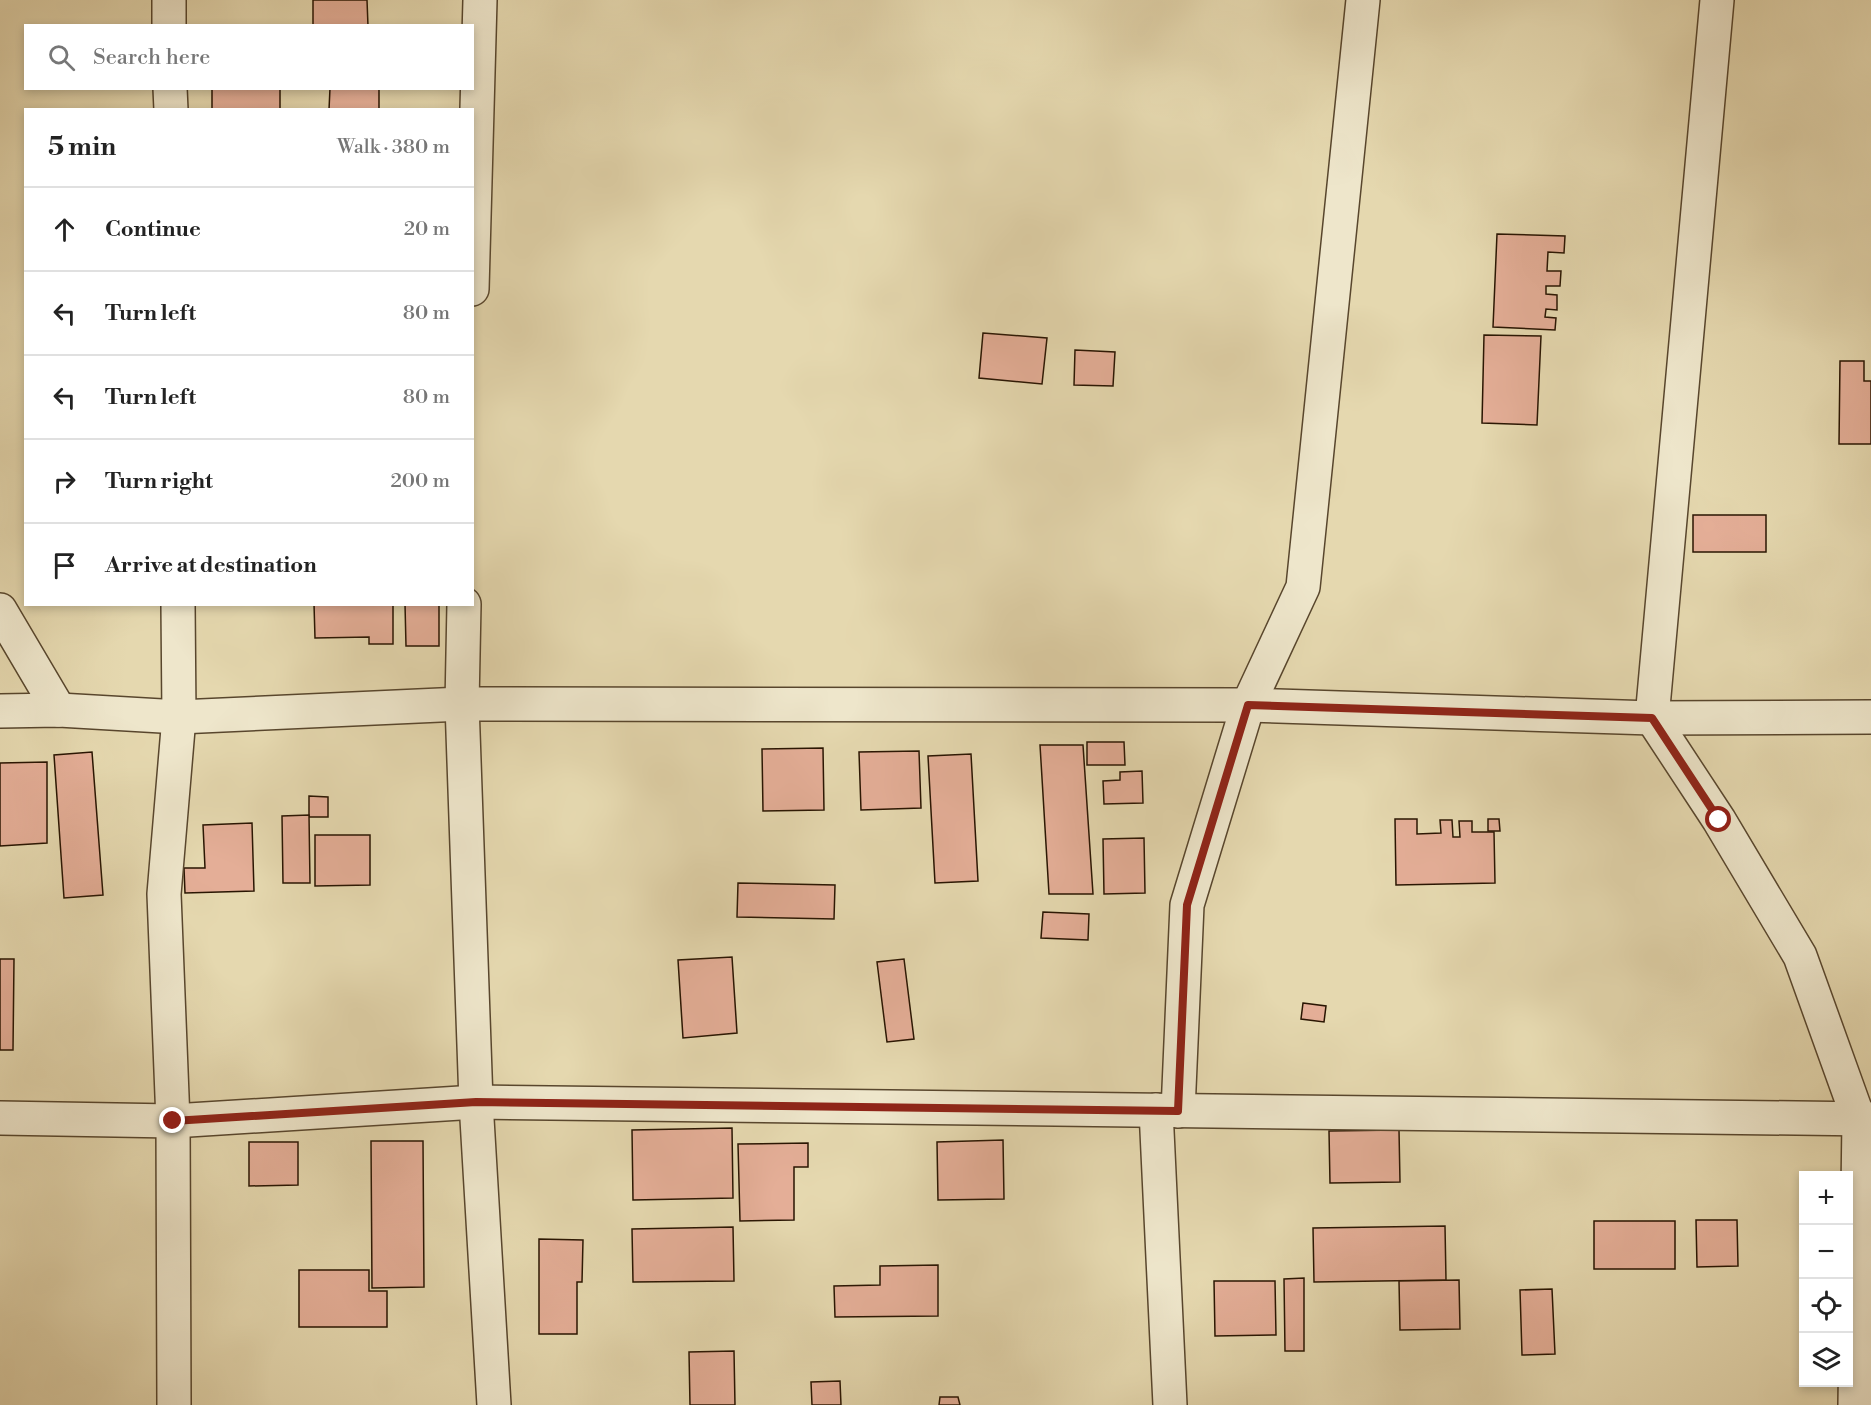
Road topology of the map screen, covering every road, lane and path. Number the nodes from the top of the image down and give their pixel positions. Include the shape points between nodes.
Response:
1 (169, 0) edge
2 (480, 0) edge
3 (1363, 0) edge
4 (1717, 0) edge
5 (170, 24) edge
6 (170, 90) edge
7 (171, 108) edge
8 (474, 217) edge
9 (178, 606) edge
10 (464, 606) edge
11 (0, 610) edge
12 (462, 704) junction
13 (1248, 705) junction
14 (59, 710) junction
15 (0, 711) edge
16 (179, 717) junction
17 (1871, 717) edge
18 (1652, 718) junction
19 (476, 1102) junction
20 (1167, 1110) junction
21 (0, 1118) edge
22 (1865, 1120) edge
23 (173, 1121) junction
24 (174, 1405) edge
25 (494, 1405) edge
26 (1170, 1405) edge
27 (1855, 1405) edge

1 - 5 street
2 - 8 street
3 - 13 street via 1303,587
4 - 18 street
6 - 7 street
9 - 16 street
10 - 12 street
11 - 14 street
12 - 13 street
12 - 16 street
12 - 19 street
13 - 18 street
13 - 20 street via 1187,905
14 - 15 street
14 - 16 street
16 - 23 street via 164,894
17 - 18 street
18 - 22 street via 1719,820 1800,956
19 - 20 street
19 - 23 street
19 - 25 street
20 - 22 street
20 - 26 street
21 - 23 street
22 - 27 street
23 - 24 street

